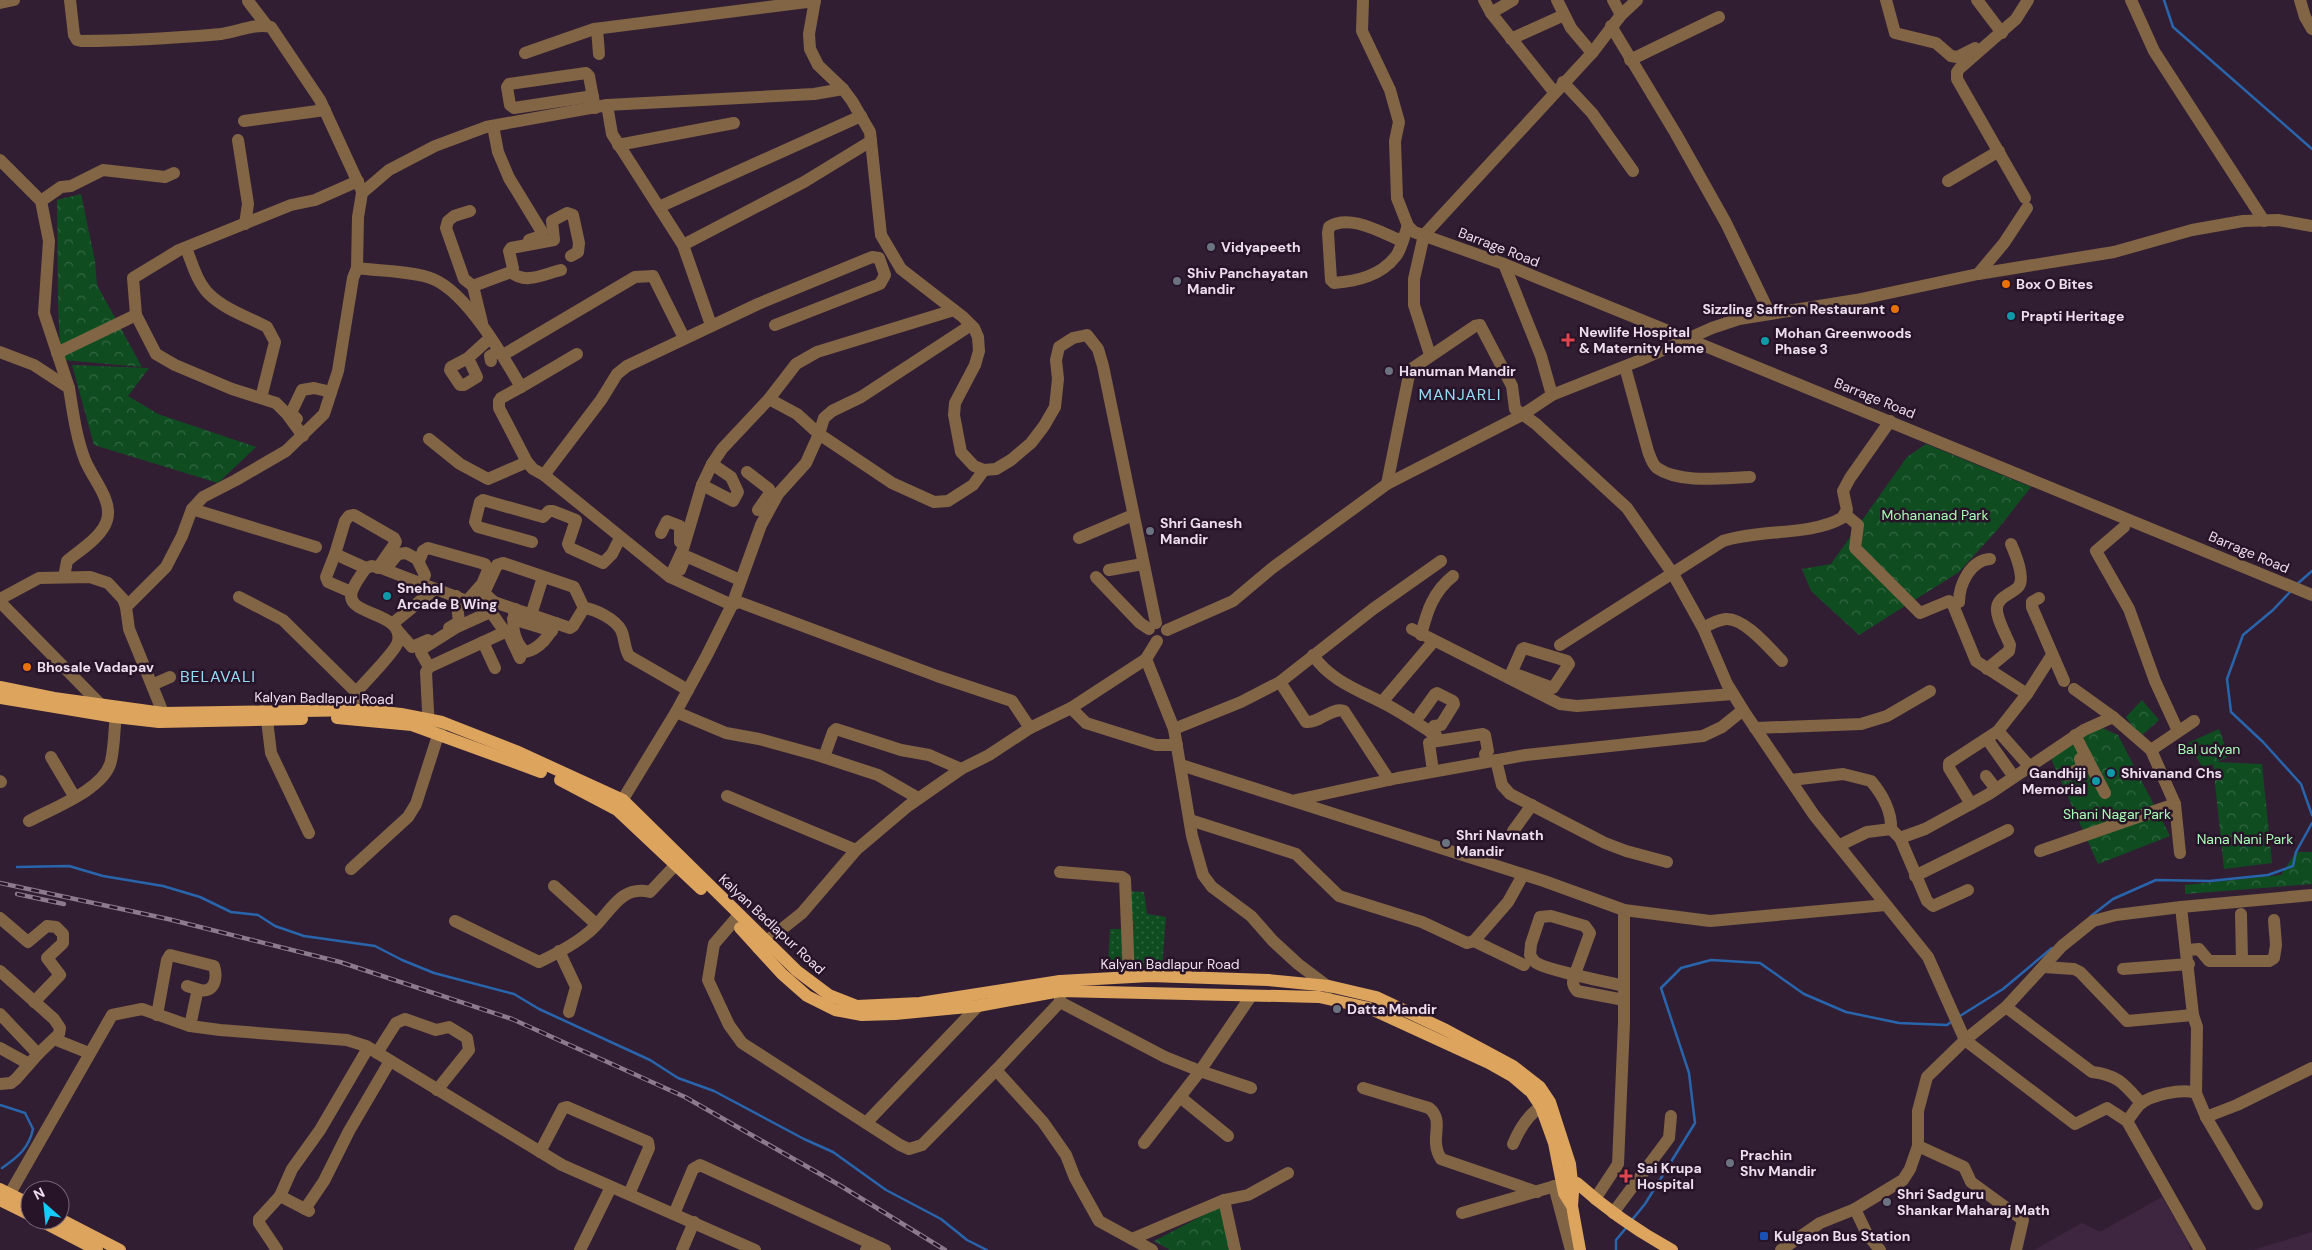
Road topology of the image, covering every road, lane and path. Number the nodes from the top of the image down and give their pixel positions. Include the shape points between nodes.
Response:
1 (14, 0) edge
2 (70, 0) edge
3 (1362, 0) edge
4 (1484, 0) edge
5 (1512, 0) edge
6 (1557, 0) edge
7 (1613, 0) edge
8 (1637, 0) edge
9 (1886, 0) edge
10 (1977, 0) edge
11 (2028, 0) edge
12 (2132, 0) edge
13 (2300, 0) edge
14 (248, 1) edge
15 (810, 1) edge
16 (0, 4) edge
17 (1491, 13) junction
18 (1564, 15) junction
19 (1620, 15) junction
20 (1719, 17) dead end
21 (267, 26) junction
22 (1611, 26) junction
23 (597, 29) junction
24 (2312, 29) edge
25 (1998, 36) junction
26 (1511, 39) junction
27 (525, 53) dead end
28 (1592, 53) junction
29 (599, 54) dead end
30 (1630, 60) junction
31 (1563, 82) junction
32 (843, 89) junction
33 (1554, 92) junction
34 (598, 103) junction
35 (324, 110) junction
36 (861, 116) junction
37 (244, 121) dead end
38 (734, 123) dead end
39 (493, 126) junction
40 (238, 140) dead end
41 (871, 141) junction
42 (618, 145) junction
43 (1999, 151) junction
44 (0, 160) edge
45 (1633, 171) dead end
46 (174, 173) dead end
47 (1948, 181) dead end
48 (360, 187) junction
49 (41, 201) junction
50 (659, 207) junction
51 (470, 211) dead end
52 (2264, 220) junction
53 (245, 224) junction
54 (1408, 226) junction
55 (2312, 226) edge
56 (1424, 234) junction
57 (1402, 241) junction
58 (512, 245) dead end
59 (683, 245) junction
60 (186, 248) junction
61 (571, 256) dead end
62 (1504, 264) junction
63 (357, 268) junction
64 (561, 270) dead end
65 (511, 272) junction
66 (1978, 274) junction
67 (473, 286) junction
68 (954, 310) junction
69 (1770, 314) junction
70 (136, 315) junction
71 (482, 323) junction
72 (711, 325) junction
73 (972, 325) junction
74 (776, 326) dead end
75 (490, 338) junction
76 (684, 338) junction
77 (1688, 339) junction
78 (0, 352) edge
79 (57, 353) junction
80 (576, 354) dead end
81 (1430, 355) junction
82 (498, 356) junction
83 (468, 358) dead end
84 (1625, 367) junction
85 (521, 387) junction
86 (69, 388) junction
87 (331, 392) junction
88 (1552, 395) junction
89 (261, 398) junction
90 (769, 399) junction
91 (1522, 416) junction
92 (1890, 421) junction
93 (305, 434) junction
94 (819, 434) junction
95 (429, 439) dead end
96 (527, 462) junction
97 (712, 464) junction
98 (984, 470) junction
99 (747, 472) dead end
100 (544, 475) junction
101 (1750, 477) dead end
102 (1387, 484) junction
103 (702, 485) junction
104 (564, 491) junction
105 (585, 508) junction
106 (192, 509) junction
107 (553, 510) junction
108 (759, 510) junction
109 (1132, 515) junction
110 (1846, 515) junction
111 (576, 520) junction
112 (2124, 527) dead end
113 (661, 533) dead end
114 (620, 538) junction
115 (1079, 538) dead end
116 (532, 542) dead end
117 (2011, 544) dead end
118 (679, 546) junction
119 (316, 548) dead end
120 (335, 554) junction
121 (1990, 559) dead end
122 (419, 561) junction
123 (1441, 561) dead end
124 (1143, 564) junction
125 (377, 569) junction
126 (1109, 570) dead end
127 (1673, 574) junction
128 (669, 576) junction
129 (1453, 576) dead end
130 (64, 577) junction
131 (544, 577) junction
132 (1096, 577) dead end
133 (740, 580) junction
134 (421, 584) junction
135 (435, 589) junction
136 (351, 592) junction
137 (2312, 595) edge
138 (456, 596) junction
139 (240, 597) dead end
140 (2039, 598) dead end
141 (0, 601) edge
142 (1954, 603) junction
143 (732, 605) junction
144 (126, 607) junction
145 (584, 608) junction
146 (514, 614) junction
147 (531, 615) junction
148 (1152, 626) junction
149 (394, 627) junction
150 (554, 627) junction
151 (1703, 628) junction
152 (1167, 630) junction
153 (452, 631) junction
154 (505, 632) junction
155 (1974, 634) dead end
156 (1157, 641) junction
157 (1433, 642) junction
158 (1560, 645) dead end
159 (463, 651) junction
160 (1313, 655) junction
161 (2052, 655) junction
162 (520, 658) dead end
163 (1146, 659) junction
164 (1782, 661) dead end
165 (429, 667) junction
166 (1987, 669) junction
167 (170, 678) dead end
168 (1280, 682) junction
169 (152, 685) junction
170 (0, 687) edge
171 (688, 690) junction
172 (1930, 691) dead end
173 (356, 692) junction
174 (1733, 694) junction
175 (2027, 694) junction
176 (0, 698) edge
177 (53, 702) junction
178 (1382, 702) junction
179 (1071, 708) junction
180 (1743, 710) junction
181 (111, 711) junction
182 (676, 712) junction
183 (265, 715) junction
184 (1420, 715) dead end
185 (368, 716) junction
186 (2114, 717) junction
187 (165, 718) junction
188 (2194, 721) dead end
189 (435, 726) junction
190 (1030, 728) junction
191 (1755, 728) junction
192 (1174, 729) junction
193 (2178, 731) junction
194 (1998, 732) junction
195 (2075, 736) junction
196 (1987, 739) junction
197 (1177, 745) junction
198 (2151, 750) junction
199 (2085, 755) junction
200 (824, 757) junction
201 (1490, 758) junction
202 (55, 759) dead end
203 (1181, 765) junction
204 (2029, 766) junction
205 (1432, 767) junction
206 (961, 769) junction
207 (1986, 776) dead end
208 (2067, 776) dead end
209 (2014, 777) junction
210 (1389, 780) junction
211 (1790, 780) junction
212 (1996, 789) junction
213 (2105, 793) dead end
214 (74, 796) junction
215 (727, 796) dead end
216 (918, 798) junction
217 (1296, 800) junction
218 (1971, 804) junction
219 (2175, 804) junction
220 (620, 805) junction
221 (1532, 805) junction
222 (1190, 820) junction
223 (29, 821) dead end
224 (2008, 830) dead end
225 (1513, 831) dead end
226 (309, 833) dead end
227 (1896, 834) junction
228 (1840, 845) junction
229 (856, 850) junction
230 (2040, 851) dead end
231 (2180, 853) dead end
232 (678, 861) junction
233 (1667, 862) dead end
234 (351, 869) dead end
235 (1060, 872) dead end
236 (1523, 875) junction
237 (1915, 876) junction
238 (554, 886) dead end
239 (1968, 890) dead end
240 (2312, 895) edge
241 (1886, 905) junction
242 (2182, 907) junction
243 (1624, 910) junction
244 (2241, 914) dead end
245 (0, 918) edge
246 (736, 918) junction
247 (2274, 920) dead end
248 (455, 921) dead end
249 (596, 924) junction
250 (1474, 941) junction
251 (762, 945) junction
252 (2187, 950) junction
253 (559, 951) junction
254 (2242, 960) junction
255 (2188, 964) junction
256 (1524, 965) dead end
257 (2044, 968) junction
258 (2123, 969) dead end
259 (0, 971) edge
260 (1575, 974) junction
261 (1129, 977) junction
262 (1329, 986) junction
263 (1624, 986) junction
264 (1060, 991) junction
265 (1251, 996) junction
266 (978, 1000) junction
267 (1339, 1000) junction
268 (1624, 1000) junction
269 (34, 1002) junction
270 (2006, 1007) junction
271 (569, 1012) dead end
272 (0, 1014) edge
273 (2193, 1014) junction
274 (156, 1015) junction
275 (190, 1026) junction
276 (1963, 1036) junction
277 (54, 1040) junction
278 (0, 1048) edge
279 (373, 1051) junction
280 (89, 1053) junction
281 (38, 1054) junction
282 (390, 1061) junction
283 (29, 1064) junction
284 (2312, 1068) edge
285 (996, 1070) junction
286 (1200, 1071) junction
287 (0, 1084) edge
288 (1251, 1088) dead end
289 (1363, 1088) dead end
290 (437, 1090) junction
291 (2196, 1093) junction
292 (1180, 1097) junction
293 (2141, 1103) junction
294 (1541, 1107) junction
295 (1671, 1116) dead end
296 (2206, 1117) junction
297 (2127, 1121) junction
298 (866, 1123) junction
299 (1228, 1136) dead end
300 (1144, 1143) dead end
301 (1513, 1144) dead end
302 (1918, 1146) junction
303 (540, 1152) junction
304 (1288, 1173) dead end
305 (1563, 1184) junction
306 (611, 1186) junction
307 (1537, 1192) junction
308 (629, 1194) junction
309 (4, 1196) edge
310 (280, 1196) junction
311 (1595, 1199) junction
312 (1224, 1200) junction
313 (20, 1201) edge
314 (2257, 1204) dead end
315 (20, 1208) edge
316 (1856, 1209) junction
317 (1462, 1213) dead end
318 (674, 1214) junction
319 (1615, 1214) junction
320 (694, 1222) junction
321 (70, 1224) edge
322 (58, 1230) edge
323 (1132, 1239) junction
324 (868, 1246) edge
325 (97, 1250) edge
326 (120, 1250) edge
327 (277, 1250) edge
328 (580, 1250) edge
329 (682, 1250) edge
330 (755, 1250) edge
331 (886, 1250) edge
332 (1152, 1250) edge
333 (1235, 1250) edge
334 (1571, 1250) edge
335 (1580, 1250) edge
336 (1672, 1250) edge
337 (1781, 1250) edge
338 (1880, 1250) edge
339 (2016, 1250) edge
340 (2200, 1250) edge

1 - 16 street
2 - 21 street via 74,35 82,41 222,34
3 - 54 street via 1362,31 1390,90 1399,122 1395,140 1397,198
4 - 17 street
5 - 17 street
6 - 18 street
7 - 19 street
8 - 19 street
9 - 25 street via 1895,33 1936,42 1951,56 1965,54
10 - 25 street
11 - 25 street via 2016,19
12 - 52 street via 2154,51
13 - 24 street
14 - 21 street
15 - 23 street
15 - 32 street via 810,49 818,65
17 - 26 street
18 - 26 street
18 - 28 street
19 - 22 street
20 - 30 street
21 - 35 street via 274,30
22 - 28 street
22 - 30 street
23 - 27 street
23 - 29 street
25 - 43 street via 1960,68 1957,79
26 - 33 street
28 - 31 street
30 - 69 street via 1726,223
31 - 33 street
31 - 45 street via 1592,113
32 - 34 street via 814,94
32 - 36 street
33 - 56 street
34 - 34 street via 586,73 509,84 507,87 510,105 514,108
34 - 39 street
34 - 42 street
35 - 37 street
35 - 48 street
36 - 41 street
36 - 50 street
38 - 42 street
39 - 48 street via 435,146
39 - 58 street via 498,152 509,178 542,232 541,236
40 - 53 street via 248,204
41 - 59 street via 804,182
41 - 68 street via 881,235 901,269
42 - 50 street
43 - 47 street
43 - 66 street via 2026,203 2004,243
44 - 49 street
46 - 49 street via 165,176 103,170 61,188
48 - 53 street via 291,205
48 - 63 street
49 - 79 street via 49,241 44,313
50 - 59 street
51 - 67 street via 454,216 446,228 464,279
52 - 55 street
52 - 66 street via 2192,230 2114,252
53 - 60 street
54 - 56 street, Barrage Road via 1414,232
54 - 57 street
56 - 62 street, Barrage Road
56 - 81 street via 1414,279 1414,305
57 - 57 street via 1350,222 1336,222 1329,227 1328,233 1331,280 1334,283 1351,282 1380,271 1397,255
59 - 72 street
60 - 70 street via 133,278
60 - 89 street via 198,279 208,294 267,327 272,333 275,342
61 - 65 street via 578,252 579,243 573,215 566,213 552,221 554,240 512,248 509,252
62 - 77 street, Barrage Road
62 - 88 street via 1542,356
63 - 71 street via 430,278 448,290
63 - 87 street via 338,371
64 - 65 street via 524,279
65 - 67 street
66 - 69 street
67 - 71 street
68 - 73 street
68 - 90 street via 809,356 796,364
69 - 77 street via 1730,322
70 - 79 street
70 - 89 street via 156,354 191,372
71 - 75 street
72 - 74 street via 872,257 878,258 884,275 880,284
72 - 76 street
73 - 94 street via 861,397 832,411 824,418
73 - 98 street via 978,337 978,351 975,365 955,403 954,415 961,452 974,466
75 - 82 street
75 - 83 street
76 - 82 street via 653,276 642,275
76 - 100 street via 617,374
77 - 84 street
77 - 92 street, Barrage Road
78 - 86 street via 34,365
79 - 86 street
80 - 85 street
81 - 91 street via 1480,325 1512,386 1513,404
81 - 102 street via 1410,370
82 - 85 street
84 - 88 street
84 - 101 street via 1648,451 1658,468 1690,479
85 - 96 street via 501,398 499,408
86 - 130 street via 85,461 109,512 107,523 98,535 66,561
87 - 93 street via 324,414
87 - 93 street via 314,388 302,390 291,413 305,425
88 - 91 street
89 - 93 street via 276,403
90 - 94 street via 797,414
90 - 97 street
91 - 102 street
91 - 127 street via 1536,424 1627,508
92 - 110 street via 1843,491
92 - 137 street, Barrage Road
93 - 106 street via 286,451 203,497
94 - 98 street via 892,483 934,502 948,500 973,484
94 - 108 street via 806,463
95 - 96 street via 460,464 488,479
96 - 100 street
97 - 103 street
97 - 103 street via 731,477 738,492 735,500
98 - 109 street via 996,469 1011,460 1031,443 1044,426 1055,407 1056,360 1060,347 1073,338 1087,335 1098,349
99 - 108 street via 769,489 770,493
100 - 104 street
102 - 152 street via 1233,601
103 - 118 street
104 - 105 street
104 - 107 street
105 - 111 street
105 - 114 street
106 - 119 street
106 - 144 street via 166,567
107 - 111 street
107 - 116 street via 543,517 484,500 480,502 475,522 478,527
108 - 133 street
109 - 115 street
109 - 124 street
110 - 127 street via 1802,529 1723,541
110 - 142 street via 1858,525 1855,548 1920,613
111 - 114 street via 568,544 570,548 603,563
112 - 193 street via 2096,551 2129,609 2155,681
113 - 118 street via 667,521 680,526
114 - 128 street
117 - 166 street via 2021,579 2019,586 1998,603 1996,610 2010,645 2009,651
118 - 128 street
120 - 125 street
120 - 125 street via 345,521 354,515 396,542
120 - 136 street via 326,577 328,582
121 - 142 street via 1982,560 1973,567
122 - 125 street via 406,553 398,554
122 - 134 street via 425,575
122 - 138 street via 428,548 485,564 488,570 473,595 467,600
123 - 160 street
124 - 126 street
124 - 148 street
125 - 134 street
125 - 136 street
127 - 151 street
127 - 158 street
128 - 133 street via 688,557
128 - 143 street
129 - 157 street via 1436,593 1416,632
130 - 141 street via 39,578
130 - 144 street via 90,577 108,583
131 - 145 street via 574,587
131 - 146 street via 502,563 497,565 484,592 486,597
131 - 147 street
132 - 148 street via 1140,623
133 - 143 street
134 - 135 street
135 - 138 street
135 - 149 street
136 - 149 street via 356,606 378,615
138 - 149 street via 459,622 439,635 412,647
139 - 173 street via 283,620
140 - 161 street via 2032,602 2032,607
141 - 181 street
142 - 155 street
142 - 166 street via 1976,661
143 - 171 street
143 - 190 street via 739,602 1012,701
144 - 169 street via 128,629
145 - 150 street via 574,626
145 - 171 street via 593,609 620,629 629,656
146 - 147 street
146 - 150 street
146 - 150 street via 514,633 525,652 546,640
147 - 150 street
148 - 152 street via 1163,624
148 - 156 street via 1150,637
149 - 173 street via 398,642
151 - 164 street via 1732,620 1759,636
151 - 174 street
152 - 156 street via 1165,638
153 - 154 street via 493,614
153 - 159 street
153 - 165 street via 422,649
154 - 159 street via 487,658
154 - 162 street via 508,632
156 - 163 street
157 - 174 street via 1510,675 1560,704 1577,706
157 - 178 street
159 - 165 street
160 - 168 street
160 - 178 street via 1338,680
161 - 175 street
161 - 186 street via 2069,685
163 - 179 street
163 - 192 street
165 - 189 street via 426,672
166 - 175 street
167 - 169 street
168 - 192 street via 1242,702
168 - 210 street via 1306,722 1344,711
169 - 187 street
170 - 177 main road, Kalyan Badlapur Road
171 - 182 street
172 - 191 street via 1887,716 1861,724
173 - 185 street
174 - 180 street
175 - 194 street
176 - 177 main road
177 - 181 main road, Kalyan Badlapur Road
178 - 184 street via 1433,734 1434,726 1441,725 1453,701 1437,693
179 - 190 street
179 - 197 street via 1086,723 1156,744
180 - 191 street
180 - 201 street via 1722,727 1703,736
181 - 187 main road, Kalyan Badlapur Road
181 - 214 street via 112,760 108,770 104,777
182 - 200 street via 726,732
182 - 220 street
183 - 185 main road, Kalyan Badlapur Road
183 - 187 main road, Kalyan Badlapur Road
183 - 226 street via 271,753
185 - 189 main road, Kalyan Badlapur Road
186 - 195 street
186 - 198 street
188 - 193 street
189 - 220 main road, Kalyan Badlapur Road
189 - 234 street via 416,804 408,817
190 - 206 street via 989,756
191 - 211 street
192 - 197 street
193 - 198 street
194 - 196 street
194 - 204 street
195 - 199 street
195 - 204 street
196 - 209 street
196 - 218 street via 1950,763 1949,768
197 - 203 street
198 - 219 street
199 - 208 street via 2080,759 2083,767
199 - 213 street
200 - 206 street via 836,729 901,750 928,755
200 - 216 street via 878,775
201 - 205 street
201 - 205 street via 1483,734 1431,742
201 - 221 street via 1505,790
202 - 214 street
203 - 217 street
203 - 222 street
204 - 209 street
205 - 210 street
206 - 216 street
207 - 212 street
209 - 212 street
210 - 217 street
211 - 227 street via 1843,774 1871,781 1882,796
211 - 228 street
212 - 218 street
214 - 223 street
215 - 229 street
216 - 229 street
217 - 236 street
218 - 227 street via 1925,829
219 - 230 street
219 - 231 street
220 - 232 main road, Kalyan Badlapur Road
221 - 225 street
221 - 233 street via 1605,843
222 - 250 street via 1296,854 1339,896 1422,922 1467,943
222 - 262 street via 1197,857 1203,875 1212,887 1251,916 1298,964
224 - 237 street
227 - 228 street via 1867,832
227 - 237 street
228 - 241 street
229 - 251 street via 802,913
232 - 246 main road, Kalyan Badlapur Road
232 - 249 street via 650,892 639,889 627,893
235 - 261 street via 1124,879
236 - 243 street
236 - 250 street via 1508,902
237 - 239 street via 1927,901 1933,906
238 - 249 street
240 - 242 street
241 - 243 street via 1710,921
241 - 276 street via 1928,956
242 - 252 street
242 - 257 street via 2093,921 2062,946
243 - 263 street
244 - 254 street
245 - 269 street via 28,942 47,926 56,927 63,934 63,943 47,958 60,975
246 - 251 main road, Kalyan Badlapur Road
246 - 298 street via 714,944 708,980 734,1034 742,1043
247 - 254 street via 2274,958 2269,961
248 - 253 street via 539,962
249 - 253 street
250 - 256 street
251 - 266 main road, Kalyan Badlapur Road via 782,974 808,996 835,1010 862,1015 895,1014
252 - 254 street via 2199,949 2209,961
252 - 255 street
253 - 271 street via 576,987
255 - 258 street
255 - 273 street
257 - 270 street
257 - 273 street via 2080,972 2127,1021
259 - 269 street
260 - 260 street via 1589,928 1551,916 1540,917 1530,956 1542,965
260 - 263 street
260 - 268 street via 1572,980 1577,991
261 - 262 main road, Kalyan Badlapur Road via 1268,980
261 - 264 main road, Kalyan Badlapur Road
262 - 267 street
262 - 305 main road, Kalyan Badlapur Road via 1376,997 1446,1030 1526,1074 1550,1102 1570,1164
263 - 268 street
264 - 265 main road
264 - 266 main road, Kalyan Badlapur Road via 1014,993
264 - 285 street
264 - 286 street via 1165,1056
265 - 267 main road
265 - 286 street
266 - 298 street
267 - 294 main road via 1384,1014 1489,1063 1531,1092
268 - 311 street via 1618,1164
269 - 277 street via 59,1025 59,1034
270 - 276 street
270 - 293 street via 2092,1072 2108,1074 2122,1082
272 - 281 street
273 - 291 street
274 - 275 street
274 - 275 street via 170,955 214,966 217,974 212,987 207,992 193,988 197,993
274 - 280 street via 142,1009 112,1015
275 - 279 street via 347,1040
276 - 297 street via 2075,1124 2107,1108
276 - 302 street via 1927,1076 1918,1111
277 - 280 street
277 - 281 street
278 - 283 street
279 - 282 street
279 - 290 street via 396,1023 405,1019 436,1030 449,1027 461,1034 469,1041 469,1050
279 - 310 street via 292,1169
280 - 309 street
281 - 283 street
282 - 290 street
282 - 310 street via 307,1210
283 - 287 street via 11,1083
284 - 296 street
285 - 298 street via 915,1149 900,1145
285 - 323 street via 1043,1122 1066,1155 1099,1221
286 - 288 street
286 - 292 street
289 - 307 street via 1434,1111 1437,1116 1434,1147 1441,1160
290 - 303 street
291 - 293 street via 2175,1090
291 - 296 street
292 - 299 street
292 - 300 street
293 - 297 street
294 - 301 street via 1532,1113
294 - 305 main road via 1554,1143
295 - 319 street via 1669,1138
296 - 314 street
297 - 340 street
302 - 316 street via 1903,1180
302 - 339 street via 1964,1167 1971,1182 2023,1220
303 - 306 street
303 - 308 street via 563,1108 567,1107 648,1142 650,1148
304 - 312 street via 1248,1195
305 - 307 street
305 - 311 main road via 1577,1183
305 - 334 street
305 - 335 main road via 1572,1206
306 - 308 street
306 - 328 street
307 - 317 street
308 - 318 street
309 - 313 main road
309 - 315 main road
310 - 327 street via 259,1219
311 - 319 main road
312 - 323 street
312 - 333 street
316 - 337 street via 1820,1223
316 - 338 street via 1867,1234
318 - 320 street
318 - 324 street via 693,1169 700,1164
319 - 336 main road
320 - 329 street
320 - 330 street
321 - 326 main road
322 - 325 main road
323 - 332 street
324 - 331 street

